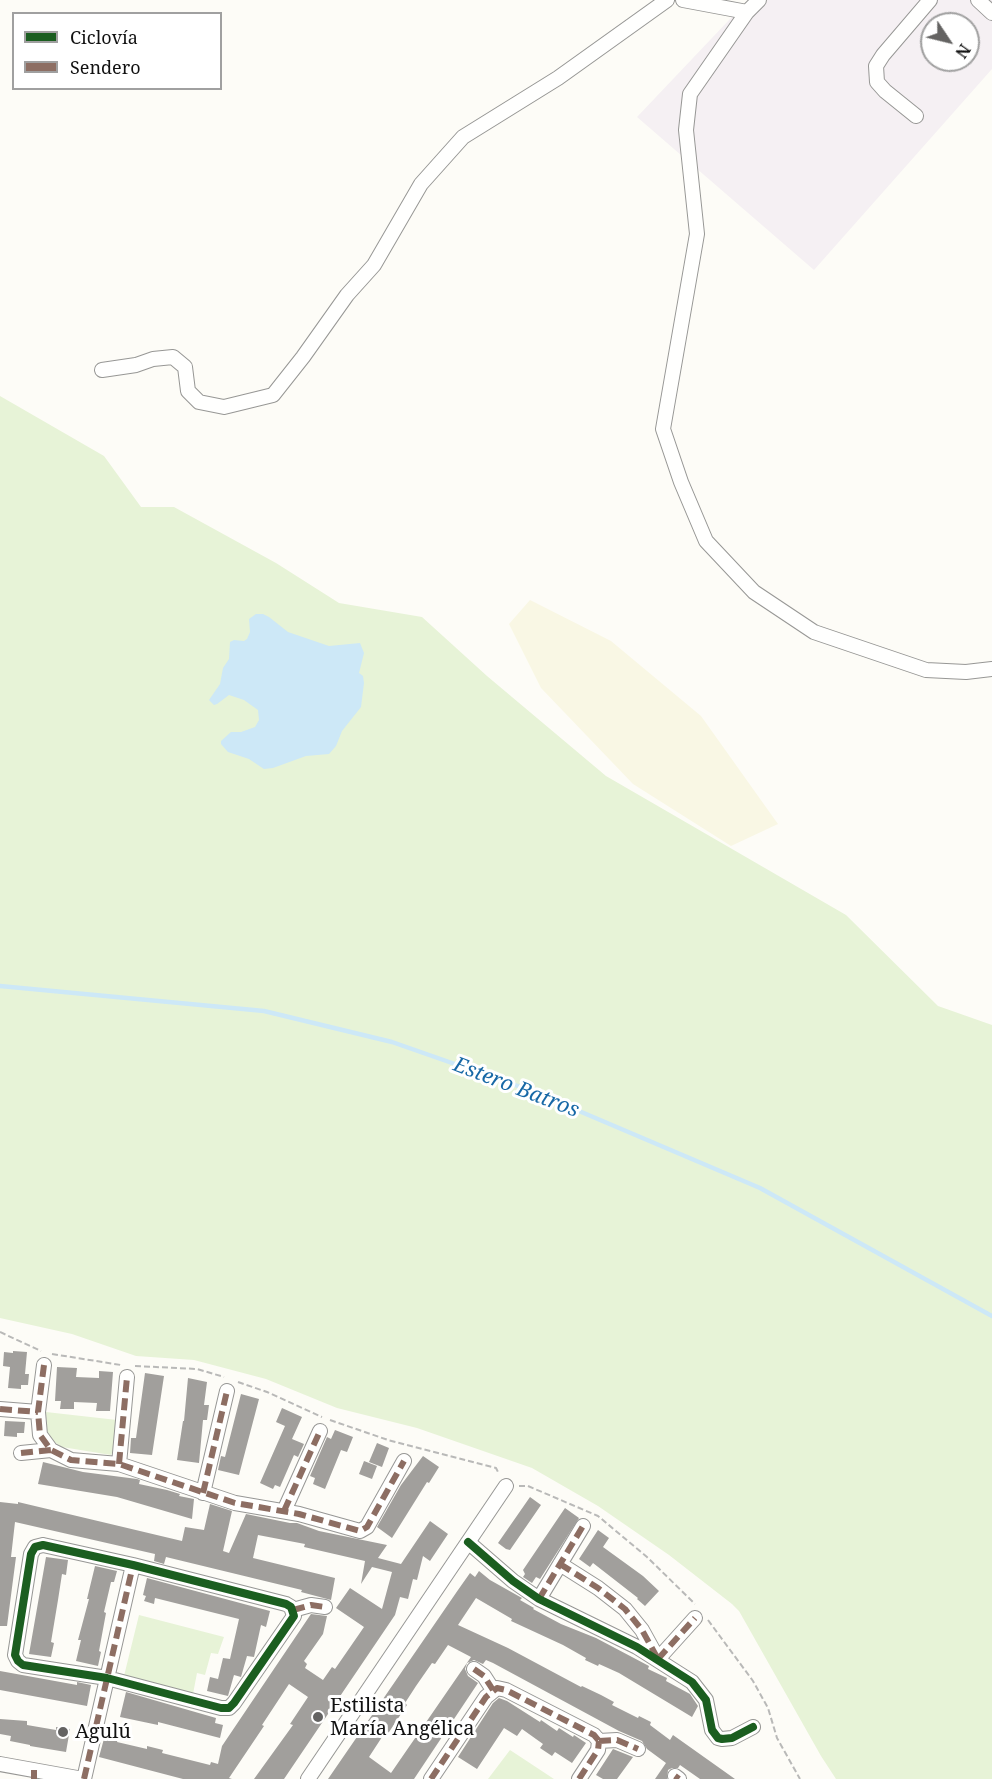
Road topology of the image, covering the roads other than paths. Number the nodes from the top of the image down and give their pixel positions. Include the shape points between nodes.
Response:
1 (667, 0) edge
2 (683, 0) edge
3 (759, 0) edge
4 (930, 0) edge
5 (978, 0) edge
6 (747, 12) junction
7 (992, 13) edge
8 (916, 116) dead end
9 (102, 370) dead end
10 (992, 669) edge
11 (44, 1365) dead end
12 (129, 1369) road end
13 (228, 1383) road end
14 (0, 1409) edge
15 (38, 1412) junction
16 (320, 1431) dead end
17 (51, 1450) junction
18 (21, 1453) dead end
19 (404, 1461) dead end
20 (119, 1464) junction
21 (506, 1486) road end
22 (203, 1493) junction
23 (284, 1511) junction
24 (583, 1527) dead end
25 (468, 1542) junction
26 (560, 1564) junction
27 (133, 1565) junction
28 (539, 1599) junction
29 (325, 1607) dead end
30 (293, 1610) junction
31 (701, 1616) road end
32 (658, 1659) junction
33 (474, 1669) dead end
34 (107, 1678) junction
35 (493, 1690) junction
36 (753, 1726) dead end
37 (599, 1741) junction
38 (638, 1749) dead end
39 (0, 1764) edge
40 (34, 1775) edge
41 (84, 1779) edge
42 (308, 1779) edge
43 (431, 1779) edge
44 (579, 1779) edge

1 - 9 street via 558,78 464,137 421,184 374,265 273,395 224,407 199,402 188,391 185,367 173,357
2 - 6 street
3 - 6 street
4 - 8 street via 876,66 878,82 885,91
5 - 7 street
6 - 10 street via 690,94 686,130 697,234 663,429 681,482 706,541 754,592 814,632 926,670
11 - 15 street
12 - 20 street
13 - 22 street
14 - 15 street
15 - 17 street via 40,1435
16 - 23 street
17 - 18 street
17 - 20 street via 71,1460
19 - 23 street via 363,1530
20 - 22 street
21 - 25 street
22 - 23 street via 234,1503
24 - 26 street
25 - 28 street
25 - 42 street
26 - 28 street
26 - 32 street via 625,1609
27 - 30 street via 286,1604
27 - 34 street
27 - 34 street via 43,1545 35,1547 31,1554 15,1655 18,1661
28 - 32 street
29 - 30 street via 311,1605
30 - 34 street via 293,1618 229,1708
31 - 32 street
32 - 36 street via 698,1688 718,1738 727,1740
33 - 35 street
34 - 41 street
35 - 37 street via 506,1690
35 - 43 street
37 - 38 street via 617,1740
37 - 44 street via 598,1750
39 - 40 street
40 - 41 street

